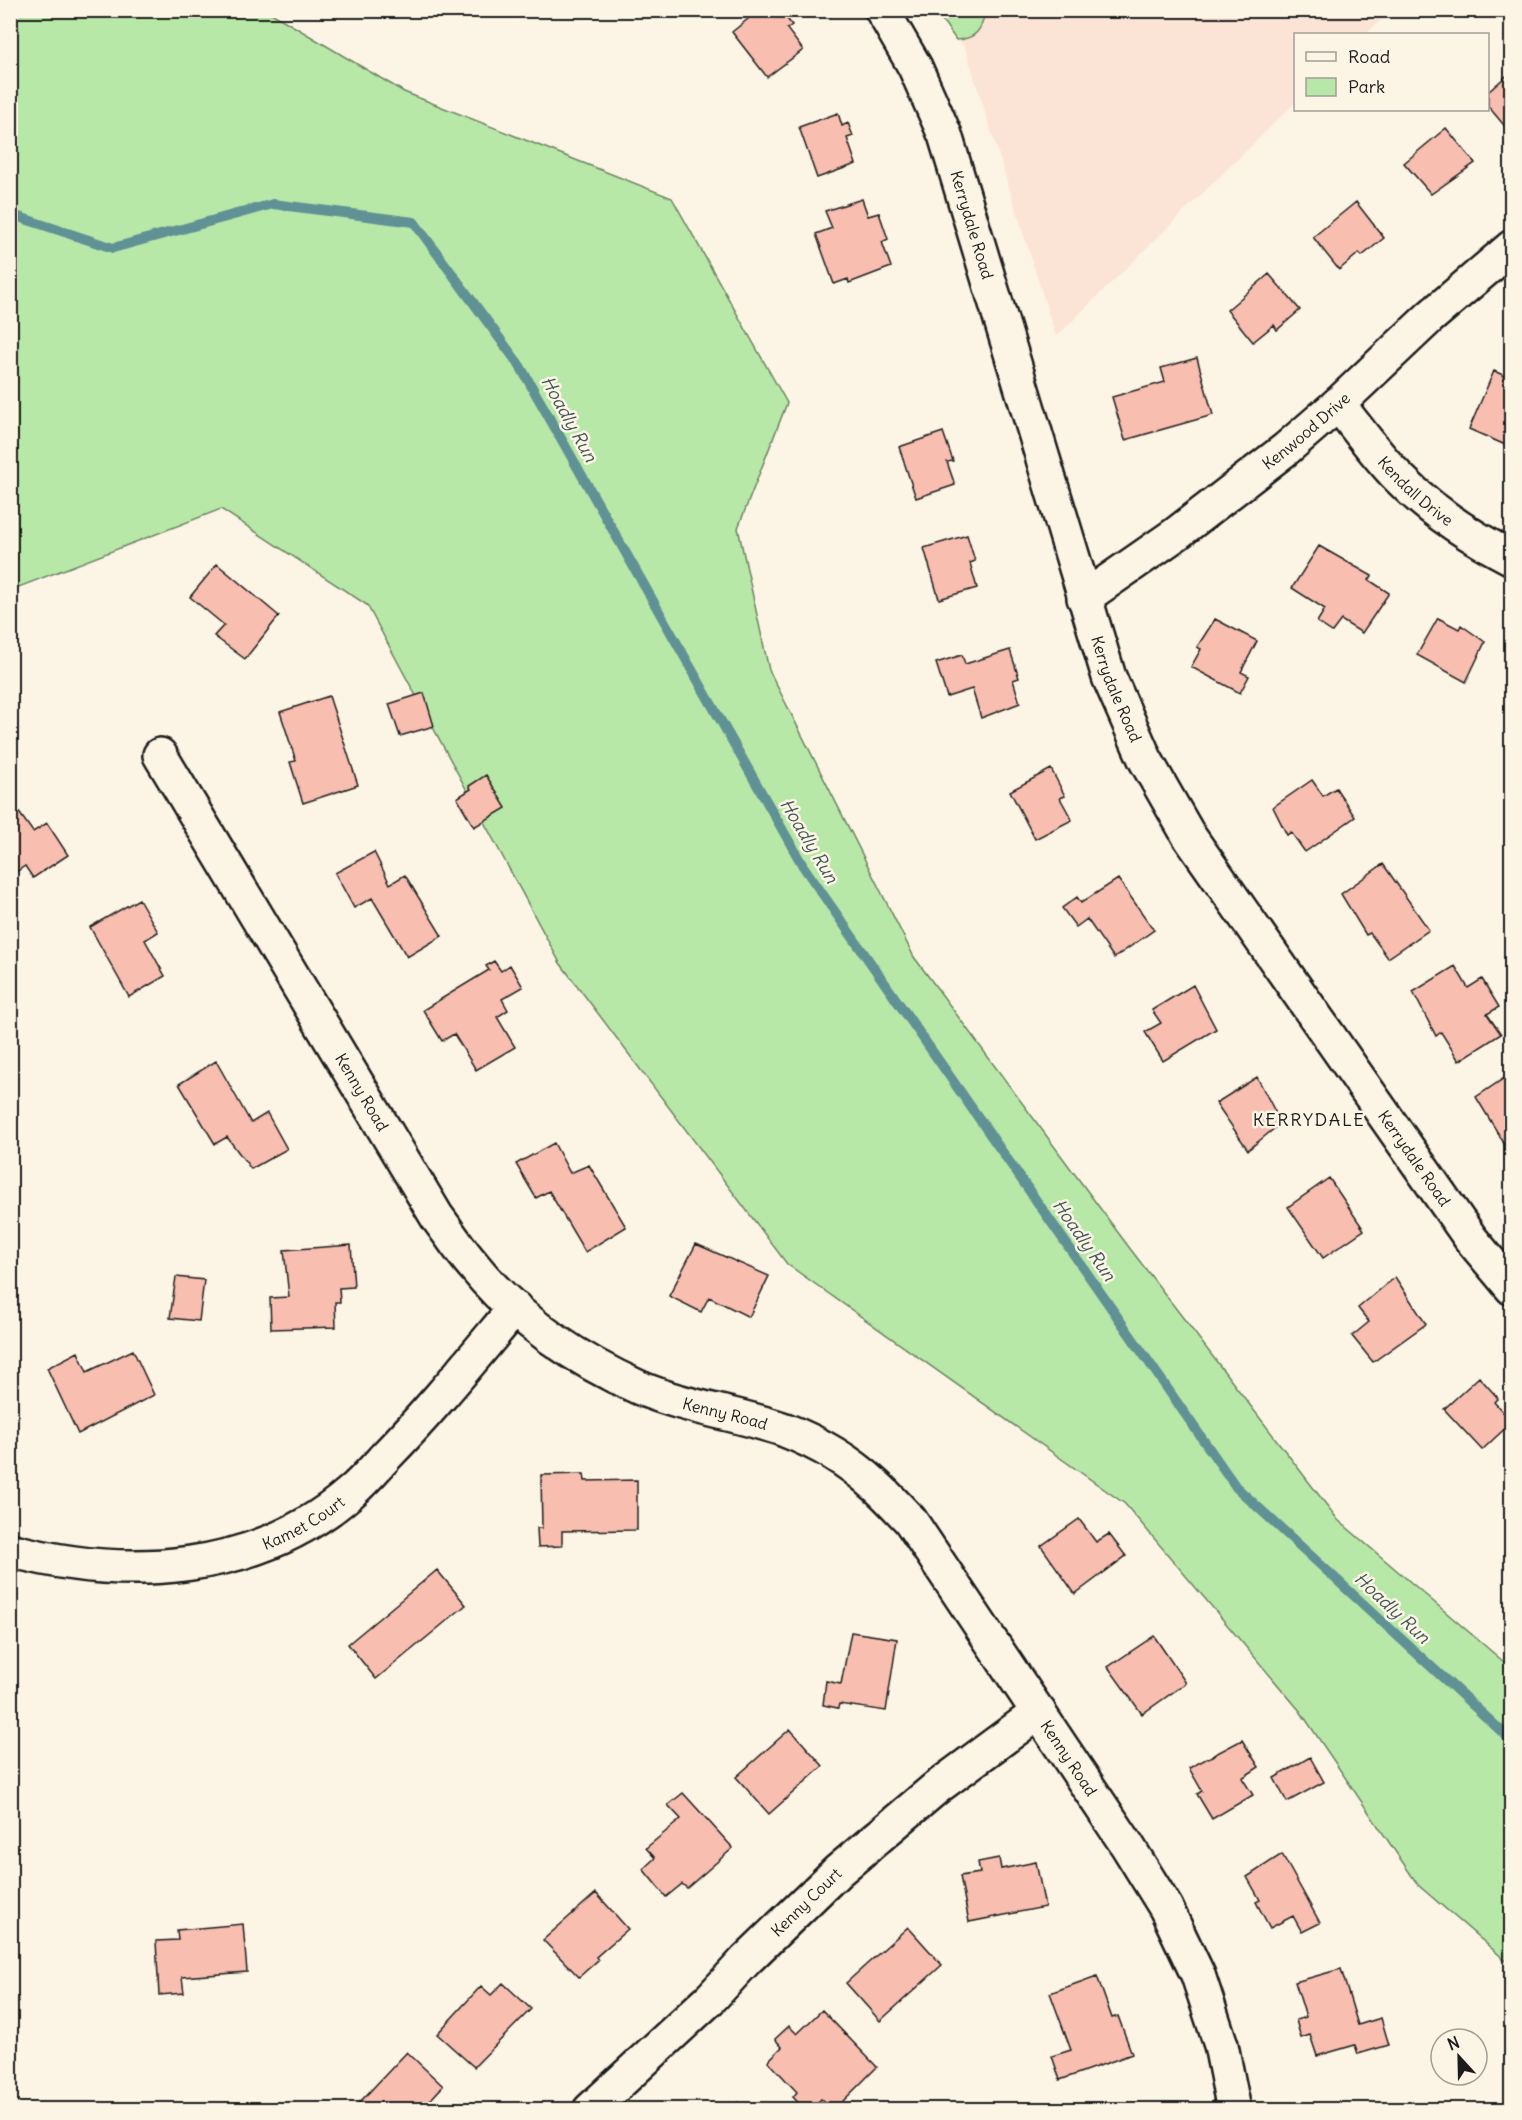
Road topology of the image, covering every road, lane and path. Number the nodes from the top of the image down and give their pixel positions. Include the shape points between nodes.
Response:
1 (882, 10) edge
2 (1512, 247) edge
3 (1338, 404) junction
4 (1512, 558) edge
5 (1084, 598) junction
6 (160, 755) dead end
7 (1512, 1288) edge
8 (515, 1308) junction
9 (10, 1550) edge
10 (1039, 1712) junction
11 (590, 2109) edge
12 (1233, 2109) edge

1 - 5 street, Kerrydale Road via 915,67 945,135
2 - 3 street, Kenwood Drive
3 - 4 street, Kendall Drive via 1400,479 1448,520
3 - 5 street, Kenwood Drive via 1176,534
5 - 7 street, Kerrydale Road via 1109,677 1145,759 1189,836 1471,1239
6 - 8 street, Kenny Road via 437,1218 474,1266
8 - 9 street, Kamet Court via 416,1426 351,1492 309,1523 271,1542 221,1558 170,1567 103,1567
8 - 10 street, Kenny Road via 597,1367 687,1405 786,1431 832,1453 874,1483 910,1520
10 - 11 street, Kenny Court via 936,1788 838,1871 711,1998
10 - 12 street, Kenny Road via 1166,1908 1198,1975 1221,2045

